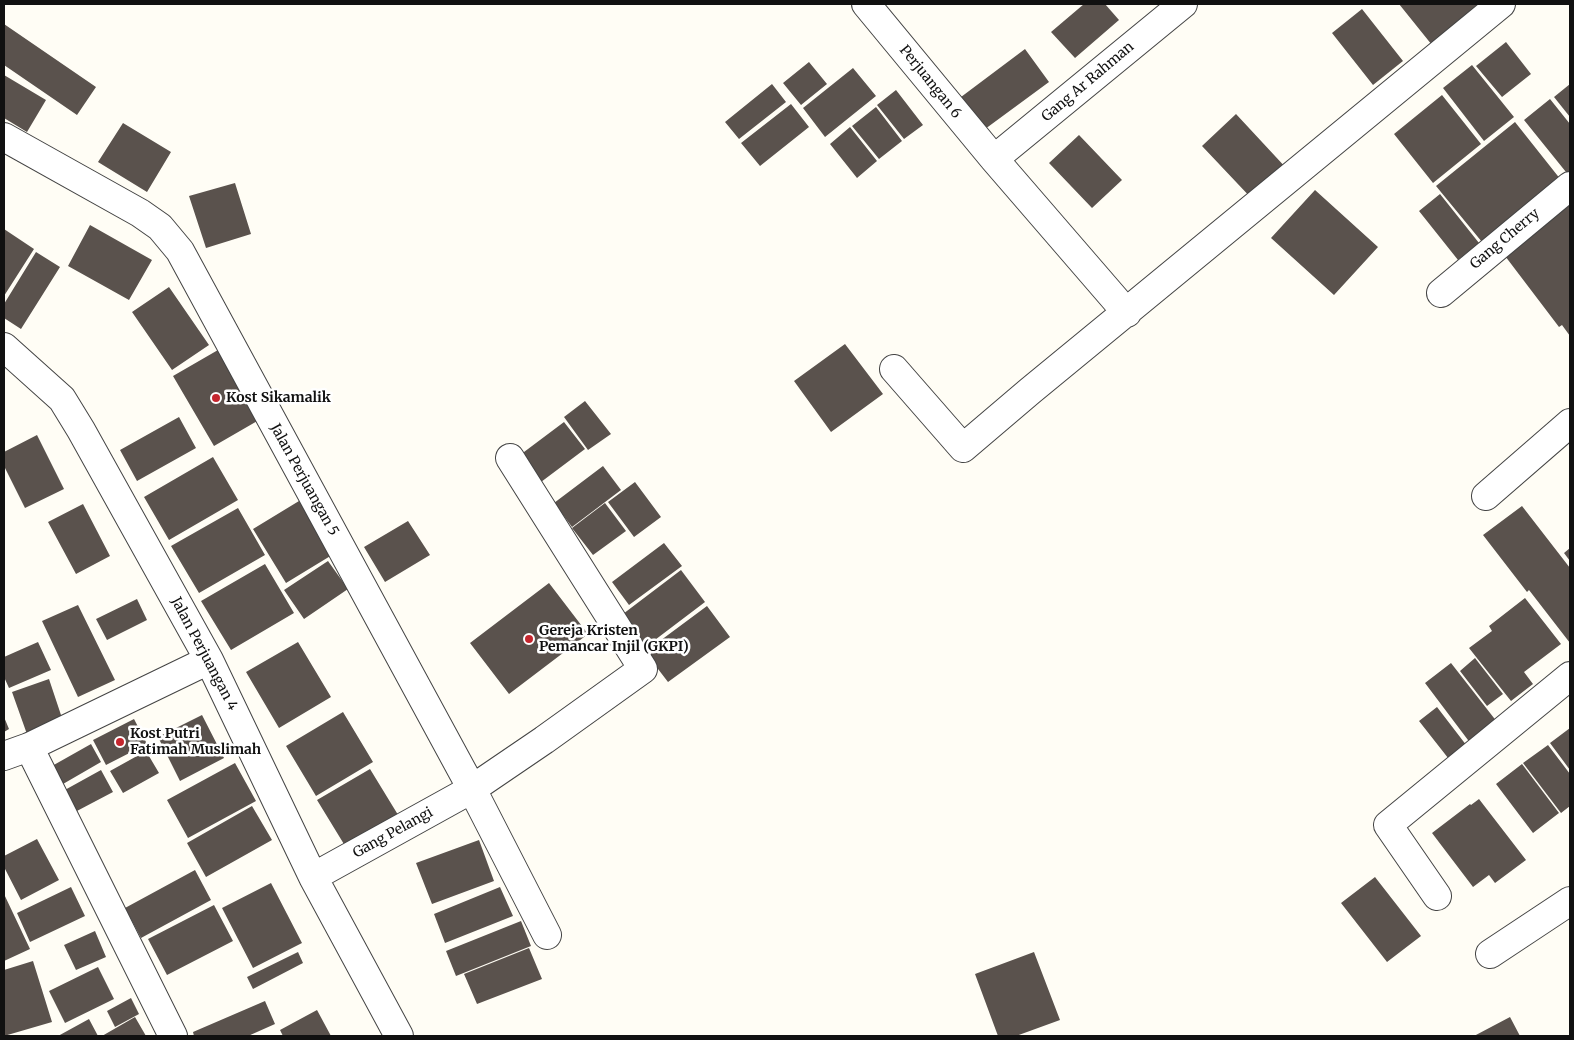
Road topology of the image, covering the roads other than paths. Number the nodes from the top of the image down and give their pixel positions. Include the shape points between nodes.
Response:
1 (868, 4) edge
2 (1183, 4) edge
3 (1501, 4) edge
4 (4, 137) edge
5 (994, 159) junction
6 (1570, 186) edge
7 (1441, 293) dead end
8 (1126, 313) junction
9 (4, 347) edge
10 (894, 369) dead end
11 (1570, 423) edge
12 (510, 458) dead end
13 (1486, 496) dead end
14 (209, 660) junction
15 (1570, 676) edge
16 (29, 747) junction
17 (4, 756) edge
18 (472, 789) junction
19 (314, 877) junction
20 (1436, 896) dead end
21 (1570, 901) edge
22 (547, 935) dead end
23 (1490, 954) dead end
24 (173, 1036) edge
25 (399, 1036) edge

1 - 5 street, Perjuangan 6
2 - 5 street, Gang Ar Rahman
3 - 8 street
4 - 18 street, Jalan Perjuangan 5 via 140,213 160,227 180,251
5 - 8 street, Perjuangan 6
6 - 7 street, Gang Cherry
8 - 10 street via 963,448
9 - 14 street, Jalan Perjuangan 4 via 62,399
11 - 13 street
12 - 18 street, Gang Pelangi via 643,669
14 - 16 street
14 - 19 street, Jalan Perjuangan 4
15 - 20 street via 1388,825
16 - 17 street
16 - 24 street
18 - 19 street, Gang Pelangi
18 - 22 street, Jalan Perjuangan 5
19 - 25 street, Jalan Perjuangan 4
21 - 23 street

